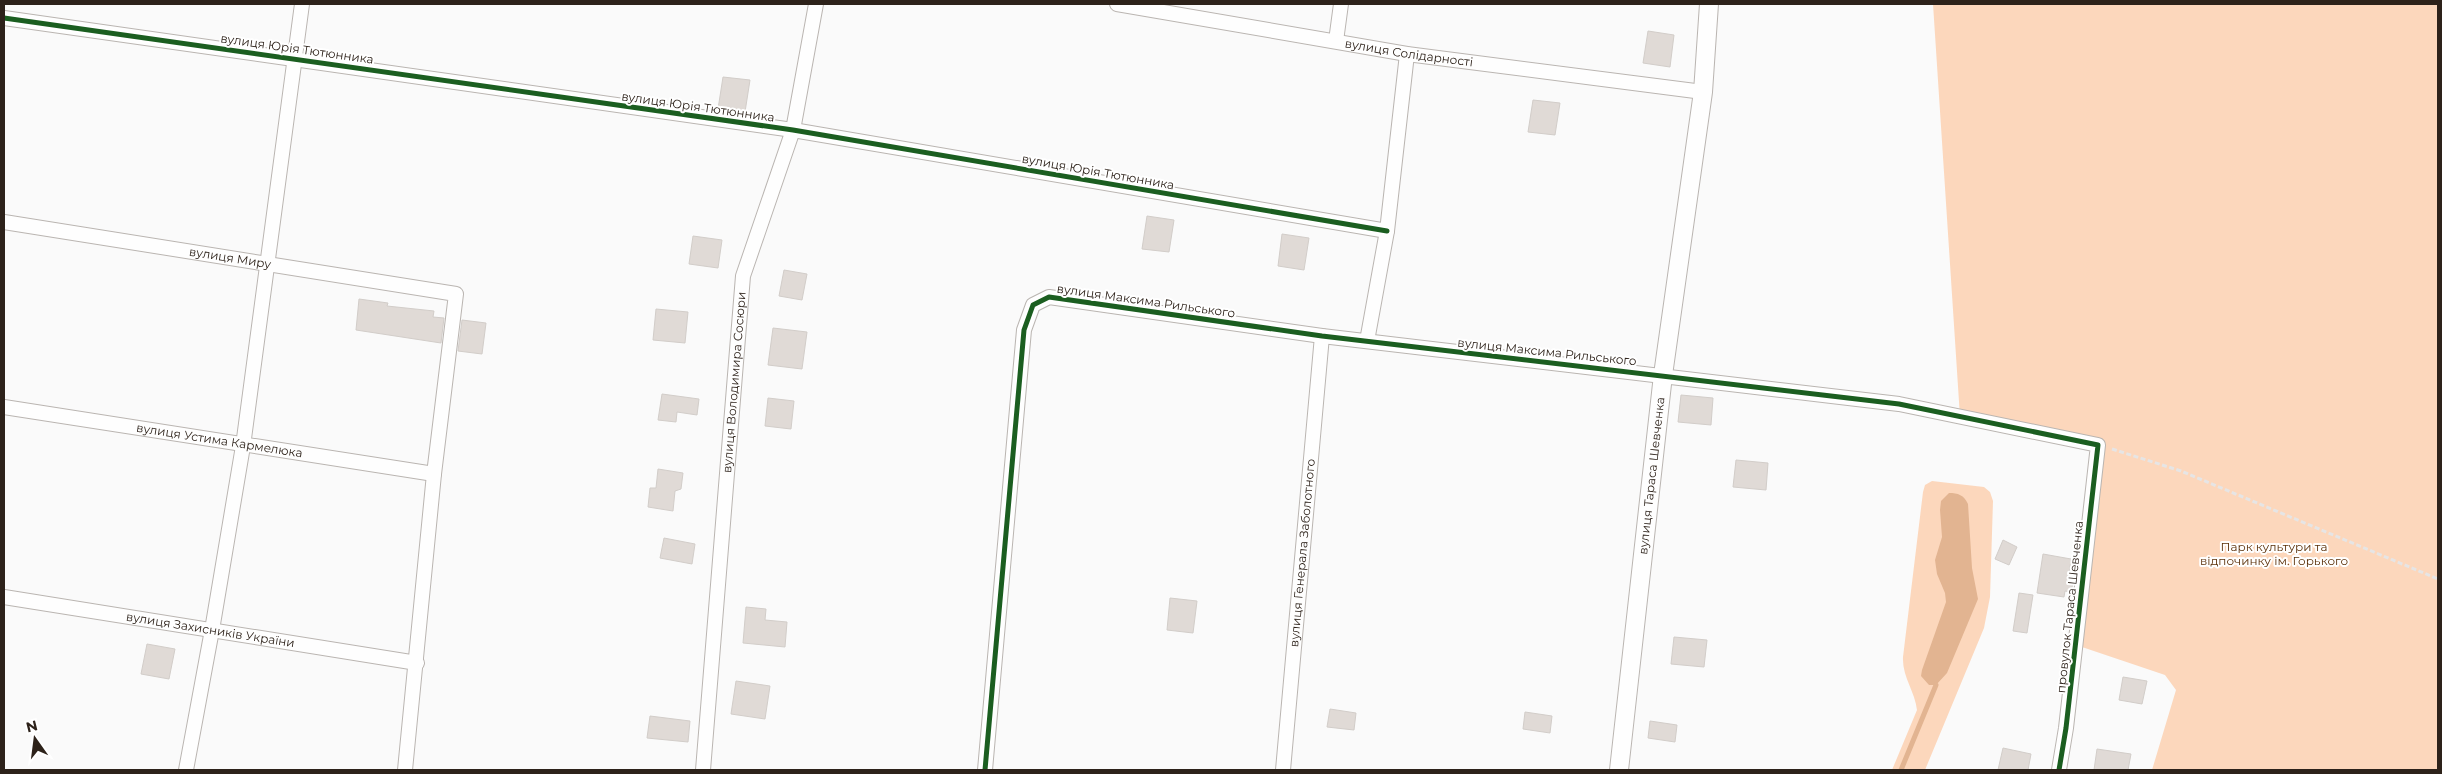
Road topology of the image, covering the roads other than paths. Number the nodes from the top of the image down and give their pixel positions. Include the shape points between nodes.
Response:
1 (302, 4) edge
2 (816, 4) edge
3 (1117, 4) edge
4 (1340, 4) edge
5 (1709, 4) edge
6 (4, 18) edge
7 (1336, 42) junction
8 (1407, 54) junction
9 (295, 59) junction
10 (1703, 92) junction
11 (793, 130) junction
12 (4, 222) edge
13 (1387, 231) junction
14 (266, 262) junction
15 (1322, 336) junction
16 (1367, 341) junction
17 (1663, 375) junction
18 (4, 407) edge
19 (2098, 445) joint
20 (243, 446) junction
21 (434, 474) junction
22 (4, 597) edge
23 (212, 630) junction
24 (417, 664) junction
25 (186, 770) edge
26 (406, 770) edge
27 (703, 770) edge
28 (985, 770) edge
29 (1283, 770) edge
30 (1619, 770) edge
31 (2059, 770) edge

1 - 9 street
2 - 11 street, вулиця Володимира Сосюри
3 - 7 street, вулиця Солідарності
4 - 7 street
5 - 10 street, вулиця Тараса Шевченка
6 - 9 street, вулиця Юрія Тютюнника
7 - 8 street, вулиця Солідарності
8 - 10 street, вулиця Солідарності
8 - 13 street
9 - 11 street, вулиця Юрія Тютюнника
9 - 14 street
10 - 17 street, вулиця Тараса Шевченка
11 - 13 street, вулиця Юрія Тютюнника
11 - 27 street, вулиця Володимира Сосюри via 743,276
12 - 14 street, вулиця Миру
13 - 16 street
14 - 20 street
14 - 21 street, вулиця Миру via 456,294
15 - 16 street, вулиця Максима Рильського
15 - 28 street, вулиця Максима Рильського via 1049,297 1033,305 1024,330
15 - 29 street, вулиця Генерала Заболотного
16 - 17 street, вулиця Максима Рильського
17 - 19 street, вулиця Максима Рильського via 1899,404
17 - 30 street, вулиця Тараса Шевченка
18 - 20 street, вулиця Устима Кармелюка
19 - 31 street, провулок Тараса Шевченка
20 - 21 street, вулиця Устима Кармелюка
20 - 23 street
21 - 24 street
22 - 23 street, вулиця Захисників України
23 - 24 street, вулиця Захисників України
23 - 25 street
24 - 26 street

